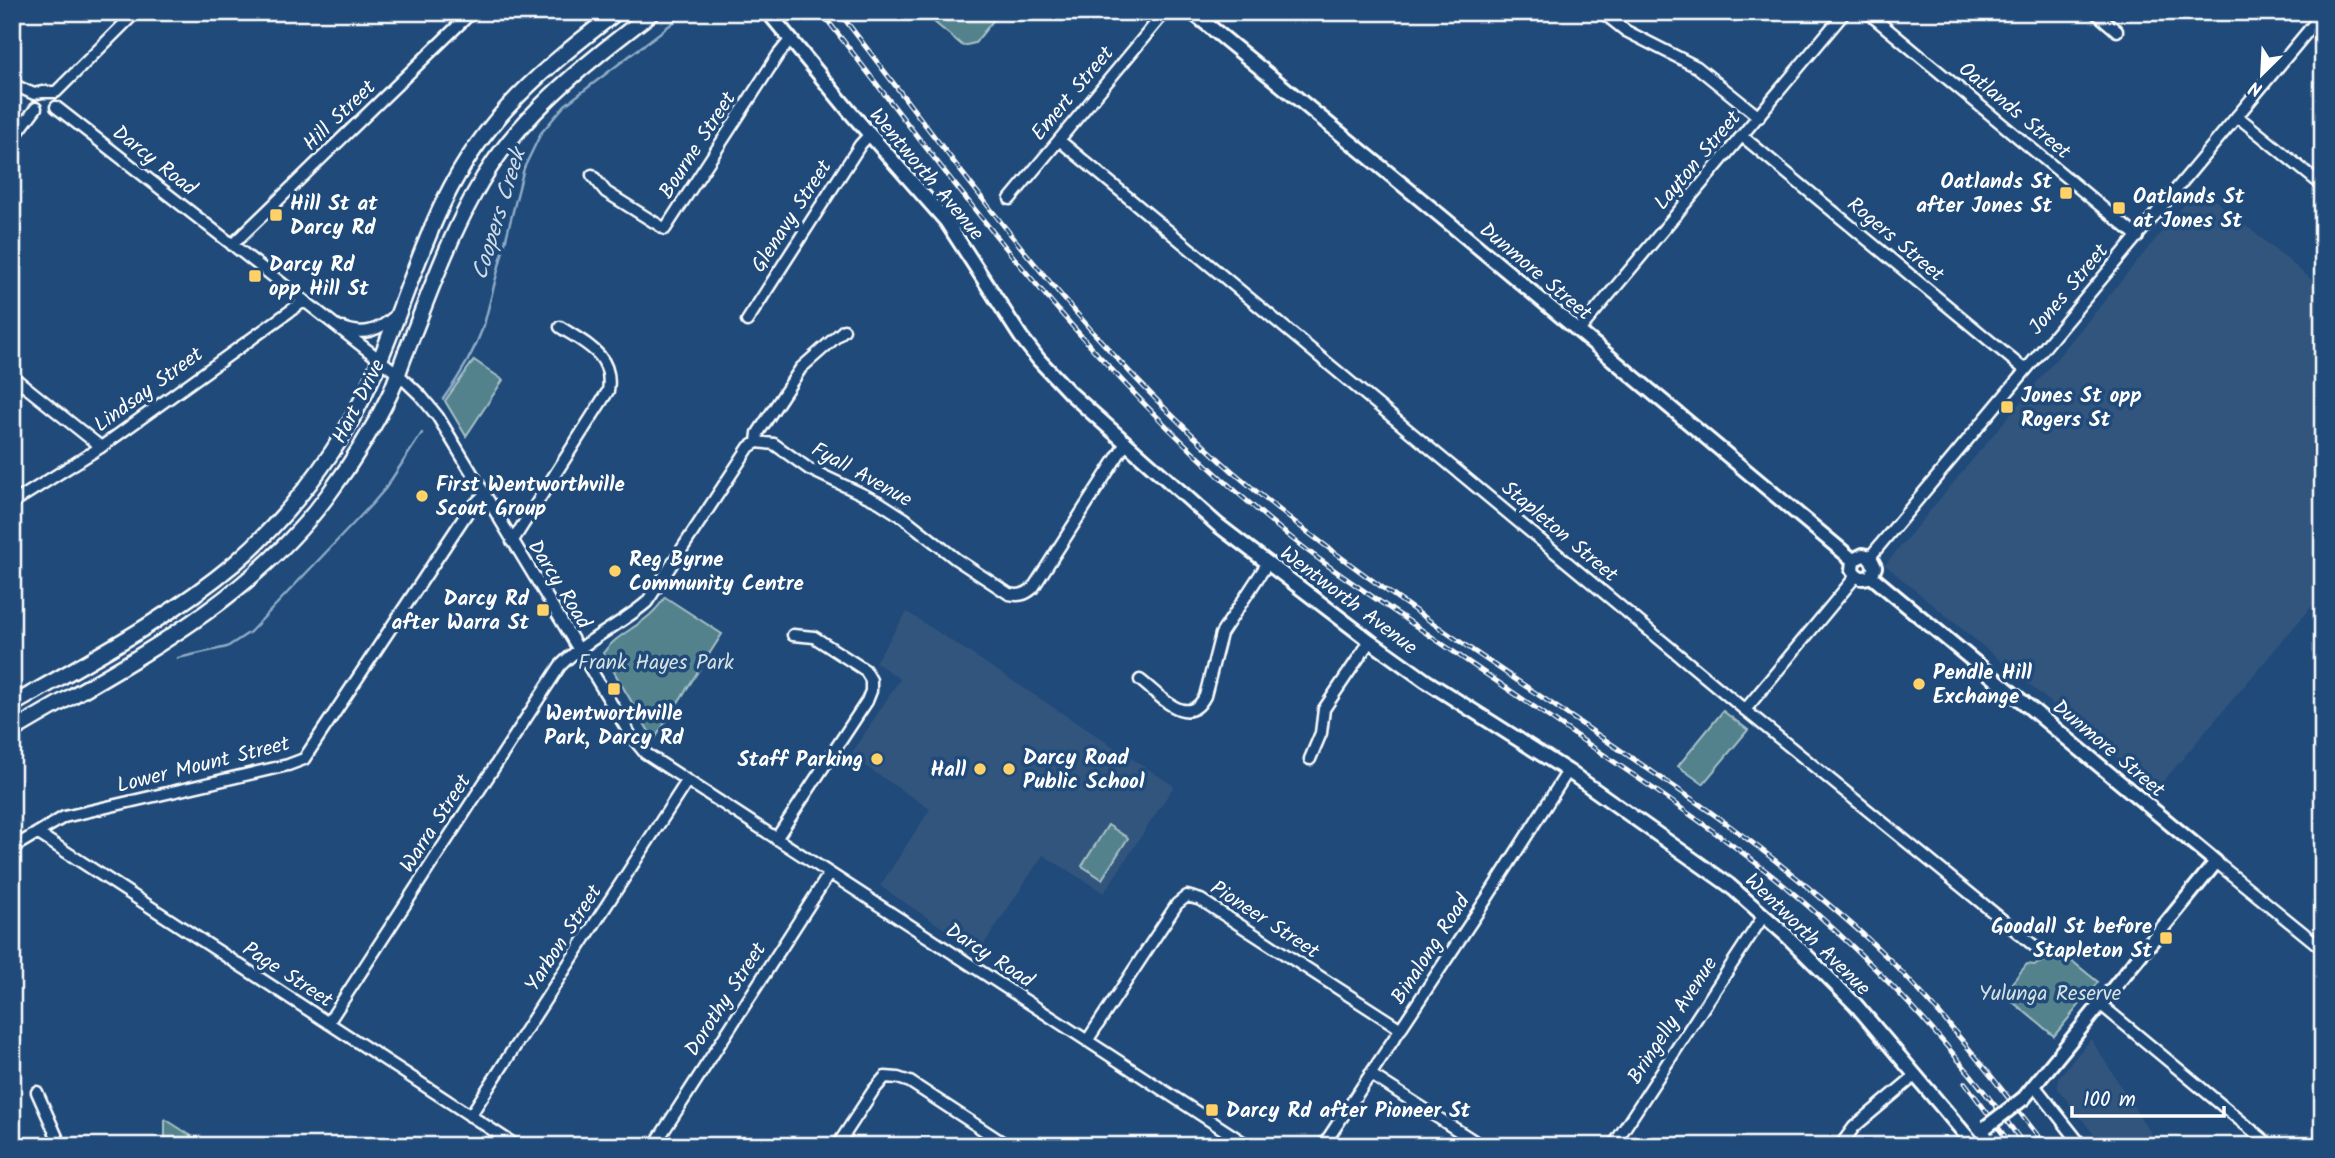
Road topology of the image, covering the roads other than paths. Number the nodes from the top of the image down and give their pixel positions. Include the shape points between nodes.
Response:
1 (136, 12) edge
2 (472, 12) edge
3 (617, 12) edge
4 (653, 12) edge
5 (768, 12) edge
6 (1165, 12) edge
7 (1192, 12) edge
8 (1602, 12) edge
9 (1845, 12) edge
10 (1867, 12) edge
11 (2095, 12) edge
12 (2323, 13) edge
13 (2117, 31) dead end
14 (790, 40) junction
15 (12, 83) edge
16 (56, 92) junction
17 (34, 94) junction
18 (56, 107) junction
19 (36, 108) junction
20 (2237, 116) junction
21 (1759, 117) junction
22 (870, 134) junction
23 (1742, 136) junction
24 (12, 140) edge
25 (1059, 140) junction
26 (592, 175) dead end
27 (2323, 186) edge
28 (1010, 199) dead end
29 (2138, 237) junction
30 (232, 245) junction
31 (304, 301) junction
32 (399, 313) junction
33 (747, 321) dead end
34 (333, 324) junction
35 (559, 327) dead end
36 (844, 330) dead end
37 (1578, 332) junction
38 (380, 361) junction
39 (2025, 370) junction
40 (398, 374) junction
41 (12, 376) edge
42 (757, 442) junction
43 (1126, 443) junction
44 (101, 447) junction
45 (484, 495) junction
46 (12, 503) edge
47 (512, 542) junction
48 (1870, 557) junction
49 (1853, 560) junction
50 (1267, 564) junction
51 (1856, 576) junction
52 (1871, 576) junction
53 (793, 635) dead end
54 (1370, 640) junction
55 (578, 649) junction
56 (1140, 680) dead end
57 (12, 705) edge
58 (1745, 710) junction
59 (12, 732) edge
60 (1310, 759) dead end
61 (1568, 771) junction
62 (687, 781) junction
63 (37, 833) junction
64 (776, 839) junction
65 (12, 848) edge
66 (2216, 862) junction
67 (829, 873) junction
68 (1764, 915) junction
69 (2038, 949) dead end
70 (2323, 949) edge
71 (2099, 1004) junction
72 (328, 1023) junction
73 (1401, 1029) junction
74 (1087, 1041) junction
75 (1370, 1074) junction
76 (1916, 1076) junction
77 (2034, 1086) junction
78 (37, 1092) dead end
79 (470, 1116) junction
80 (1973, 1142) edge
81 (61, 1146) edge
82 (517, 1146) edge
83 (654, 1146) edge
84 (837, 1146) edge
85 (1007, 1146) edge
86 (1249, 1146) edge
87 (1323, 1146) edge
88 (1482, 1146) edge
89 (1613, 1146) edge
90 (1840, 1146) edge
91 (2082, 1146) edge
92 (2272, 1146) edge

1 - 16 street
2 - 30 street, Hill Street
3 - 32 highway, Hart Drive via 531,81 491,126 444,201
4 - 40 highway, Hart Drive via 555,90 531,113 489,169 463,218
5 - 14 main road, Wentworth Avenue
6 - 25 street, Emert Street
7 - 37 main road, Dunmore Street
8 - 21 street via 1626,32 1697,66
9 - 21 street, Layton Street
10 - 29 street, Oatlands Street
11 - 13 street
12 - 20 street, Jones Street
14 - 22 main road, Wentworth Avenue
14 - 26 street, Bourne Street via 666,229 606,192
15 - 17 street
16 - 17 street
16 - 18 street via 60,99
17 - 19 street via 31,102
18 - 19 street
18 - 30 street, Darcy Road
19 - 24 street
20 - 27 street
20 - 29 street, Jones Street
21 - 23 street, Layton Street
22 - 33 street, Glenavy Street
22 - 43 main road, Wentworth Avenue via 952,229 1039,360
23 - 37 street, Layton Street
23 - 39 street, Rogers Street
25 - 28 street, Emert Street
25 - 58 street, Stapleton Street
29 - 39 street, Jones Street
30 - 31 street, Darcy Road
31 - 34 street, Darcy Road
31 - 44 street, Lindsay Street
32 - 34 street via 372,332 357,333
32 - 38 highway, Hart Drive
34 - 38 street, Darcy Road
35 - 47 street via 604,361 608,391
36 - 42 street via 801,368 758,433
37 - 49 main road, Dunmore Street
38 - 40 street, Darcy Road
38 - 57 highway, Hart Drive via 332,452 253,546 161,616
39 - 48 street, Jones Street
40 - 45 street, Darcy Road via 438,417
40 - 59 highway, Hart Drive via 372,428 326,497 259,571 191,623
41 - 44 street
42 - 43 street, Fyall Avenue via 774,444 810,469 879,502 956,559 1018,596 1032,589
42 - 55 street via 749,447 647,602
43 - 50 main road, Wentworth Avenue
44 - 46 street, Lindsay Street
45 - 47 street, Darcy Road
45 - 63 street, Lower Mount Street via 469,510 304,759 64,817
47 - 55 street, Darcy Road
48 - 49 main road
48 - 52 main road via 1875,567
49 - 51 main road
50 - 54 main road, Wentworth Avenue
50 - 56 street via 1221,634 1200,705 1178,710
51 - 52 main road
51 - 58 street
52 - 66 main road, Dunmore Street
53 - 64 street via 814,637 865,670 871,691
54 - 60 street via 1325,709
54 - 61 main road, Wentworth Avenue
55 - 62 street, Darcy Road via 640,749
55 - 72 street, Warra Street via 560,666
58 - 69 street, Stapleton Street
61 - 68 main road, Wentworth Avenue
61 - 73 street, Binalong Road
62 - 64 street, Darcy Road
62 - 79 street, Yarbon Street
63 - 65 street, Lower Mount Street
63 - 72 street, Page Street
64 - 67 street, Darcy Road
66 - 70 street, Dunmore Street
66 - 71 main road
67 - 74 street, Darcy Road
67 - 83 street, Dorothy Street
68 - 76 main road, Wentworth Avenue via 1856,1005
68 - 89 street, Bringelly Avenue
71 - 77 main road
71 - 92 street
72 - 79 street, Page Street
73 - 74 street, Pioneer Street via 1201,900 1187,896 1177,904
73 - 75 street, Binalong Road
74 - 86 street, Darcy Road
75 - 87 street, Binalong Road
75 - 88 street
76 - 80 main road, Wentworth Avenue
76 - 90 street via 1854,1128
77 - 80 main road, bridge
77 - 91 street
78 - 81 street
79 - 82 street, Page Street
84 - 85 street via 885,1077 910,1082

